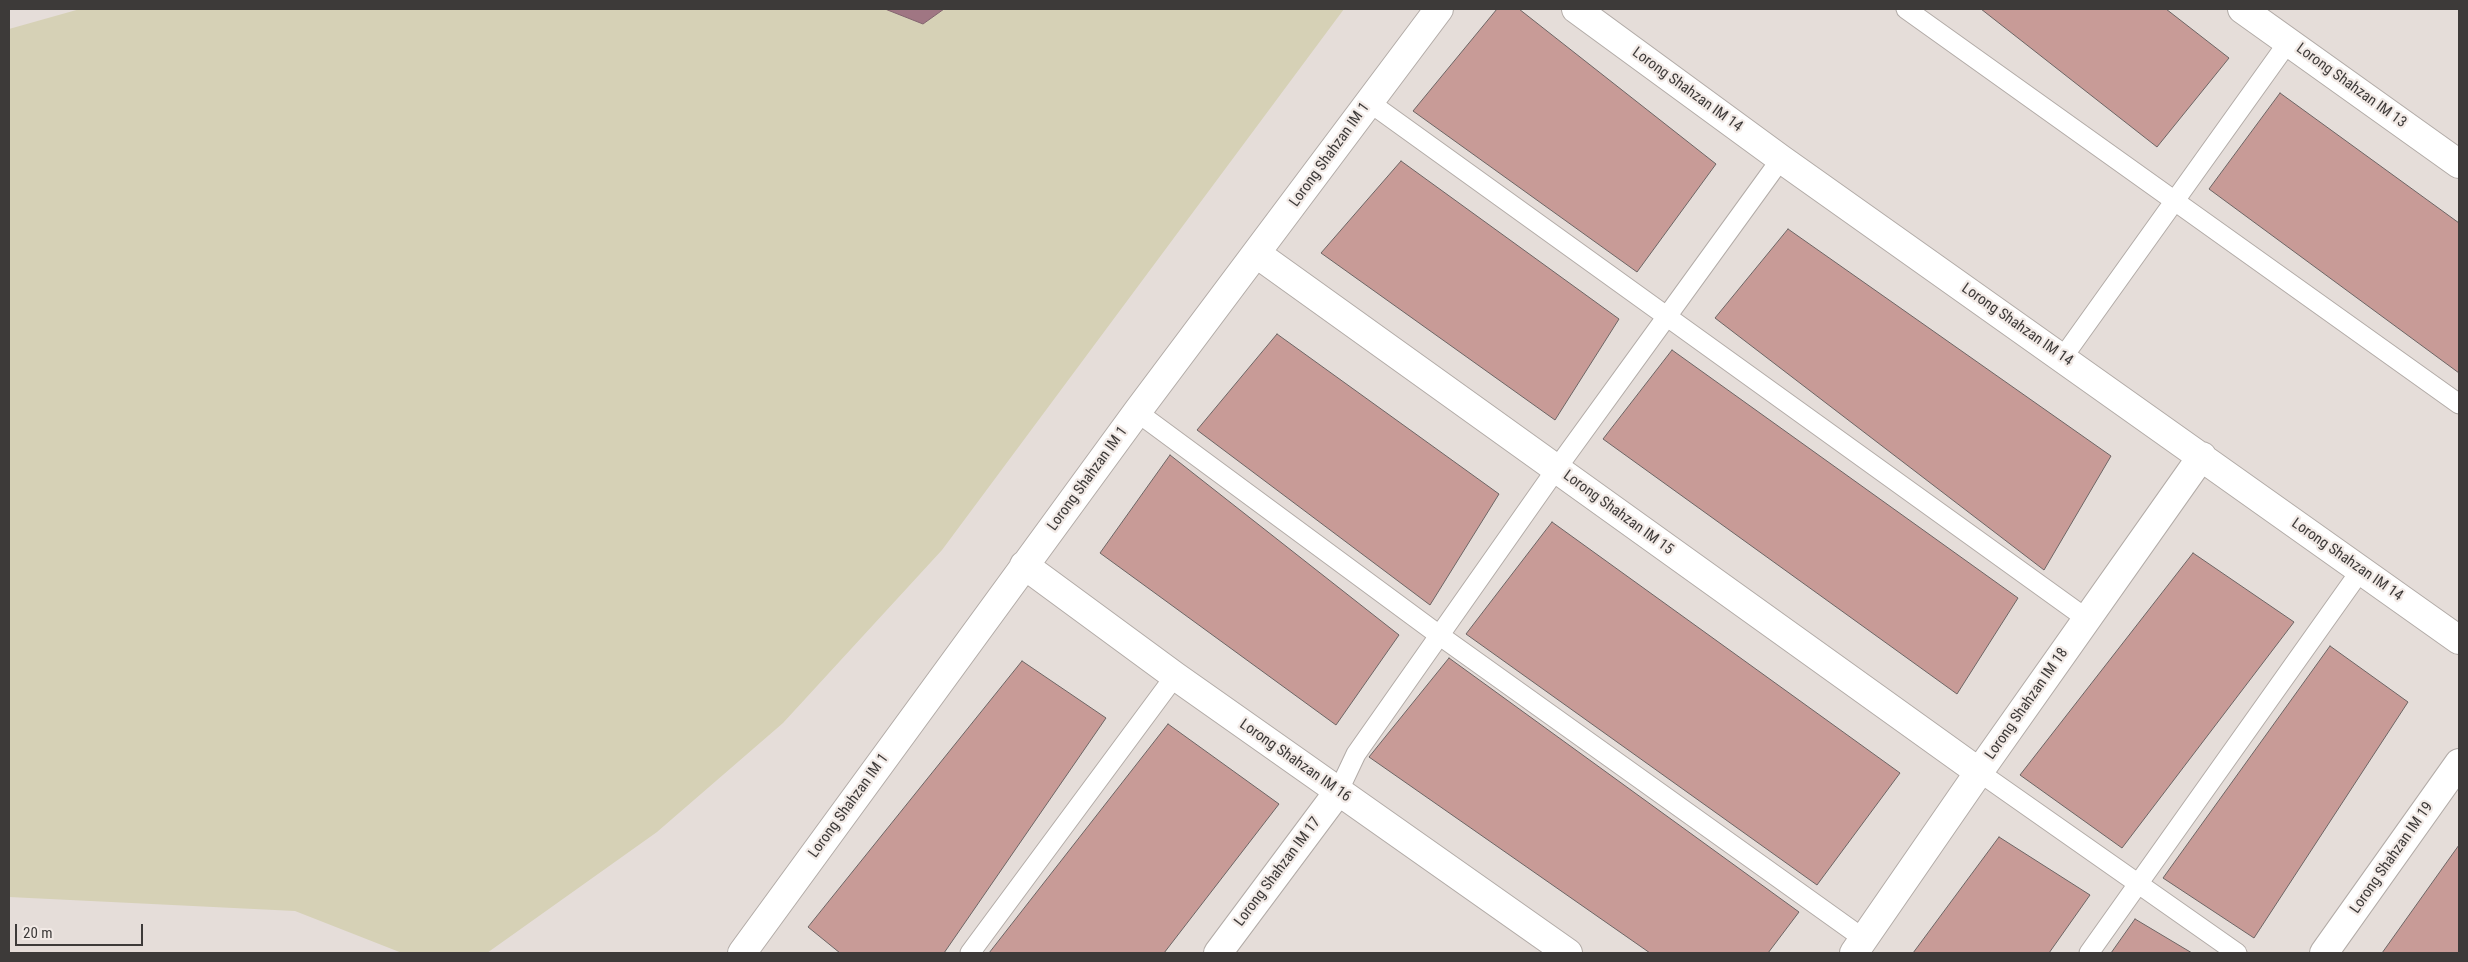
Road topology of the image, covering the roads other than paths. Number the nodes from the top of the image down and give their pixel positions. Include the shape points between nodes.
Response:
1 (1439, 9) edge
2 (1576, 9) edge
3 (1906, 9) edge
4 (2242, 9) edge
5 (2288, 41) junction
6 (1369, 102) junction
7 (1781, 158) junction
8 (2459, 162) edge
9 (2174, 200) junction
10 (1257, 254) junction
11 (1668, 317) junction
12 (2063, 357) junction
13 (2459, 404) edge
14 (1137, 412) junction
15 (2202, 456) junction
16 (1557, 468) junction
17 (1024, 565) junction
18 (2361, 570) junction
19 (2087, 619) junction
20 (1440, 635) junction
21 (2459, 640) edge
22 (1175, 676) junction
23 (2459, 763) edge
24 (1979, 772) junction
25 (1338, 792) junction
26 (2138, 884) junction
27 (1859, 946) edge
28 (742, 953) edge
29 (970, 953) edge
30 (1218, 953) edge
31 (1568, 953) edge
32 (2088, 953) edge
33 (2237, 953) edge
34 (2324, 953) edge

1 - 6 street, Lorong Shahzan IM 1
2 - 7 street, Lorong Shahzan IM 14
3 - 9 lane
4 - 5 street, Lorong Shahzan IM 13
5 - 8 street, Lorong Shahzan IM 13
5 - 9 lane
6 - 10 street, Lorong Shahzan IM 1
6 - 11 lane
7 - 11 lane
7 - 12 street, Lorong Shahzan IM 14
9 - 12 lane
9 - 13 lane
10 - 14 street, Lorong Shahzan IM 1
10 - 16 street, Lorong Shahzan IM 15
11 - 16 lane
11 - 19 lane
12 - 15 street, Lorong Shahzan IM 14
14 - 17 street, Lorong Shahzan IM 1
14 - 20 lane
15 - 18 street, Lorong Shahzan IM 14
15 - 19 street, Lorong Shahzan IM 18
16 - 20 lane
16 - 24 street, Lorong Shahzan IM 15
17 - 22 street, Lorong Shahzan IM 16
17 - 28 street, Lorong Shahzan IM 1
18 - 21 street, Lorong Shahzan IM 14
18 - 26 lane
19 - 24 street, Lorong Shahzan IM 18
20 - 25 lane via 1356,754
20 - 27 lane
22 - 25 street, Lorong Shahzan IM 16
22 - 29 lane
23 - 34 street, Lorong Shahzan IM 19
24 - 26 lane
24 - 27 street, Lorong Shahzan IM 18
25 - 30 street, Lorong Shahzan IM 17
25 - 31 street, Lorong Shahzan IM 16
26 - 32 lane
26 - 33 lane

